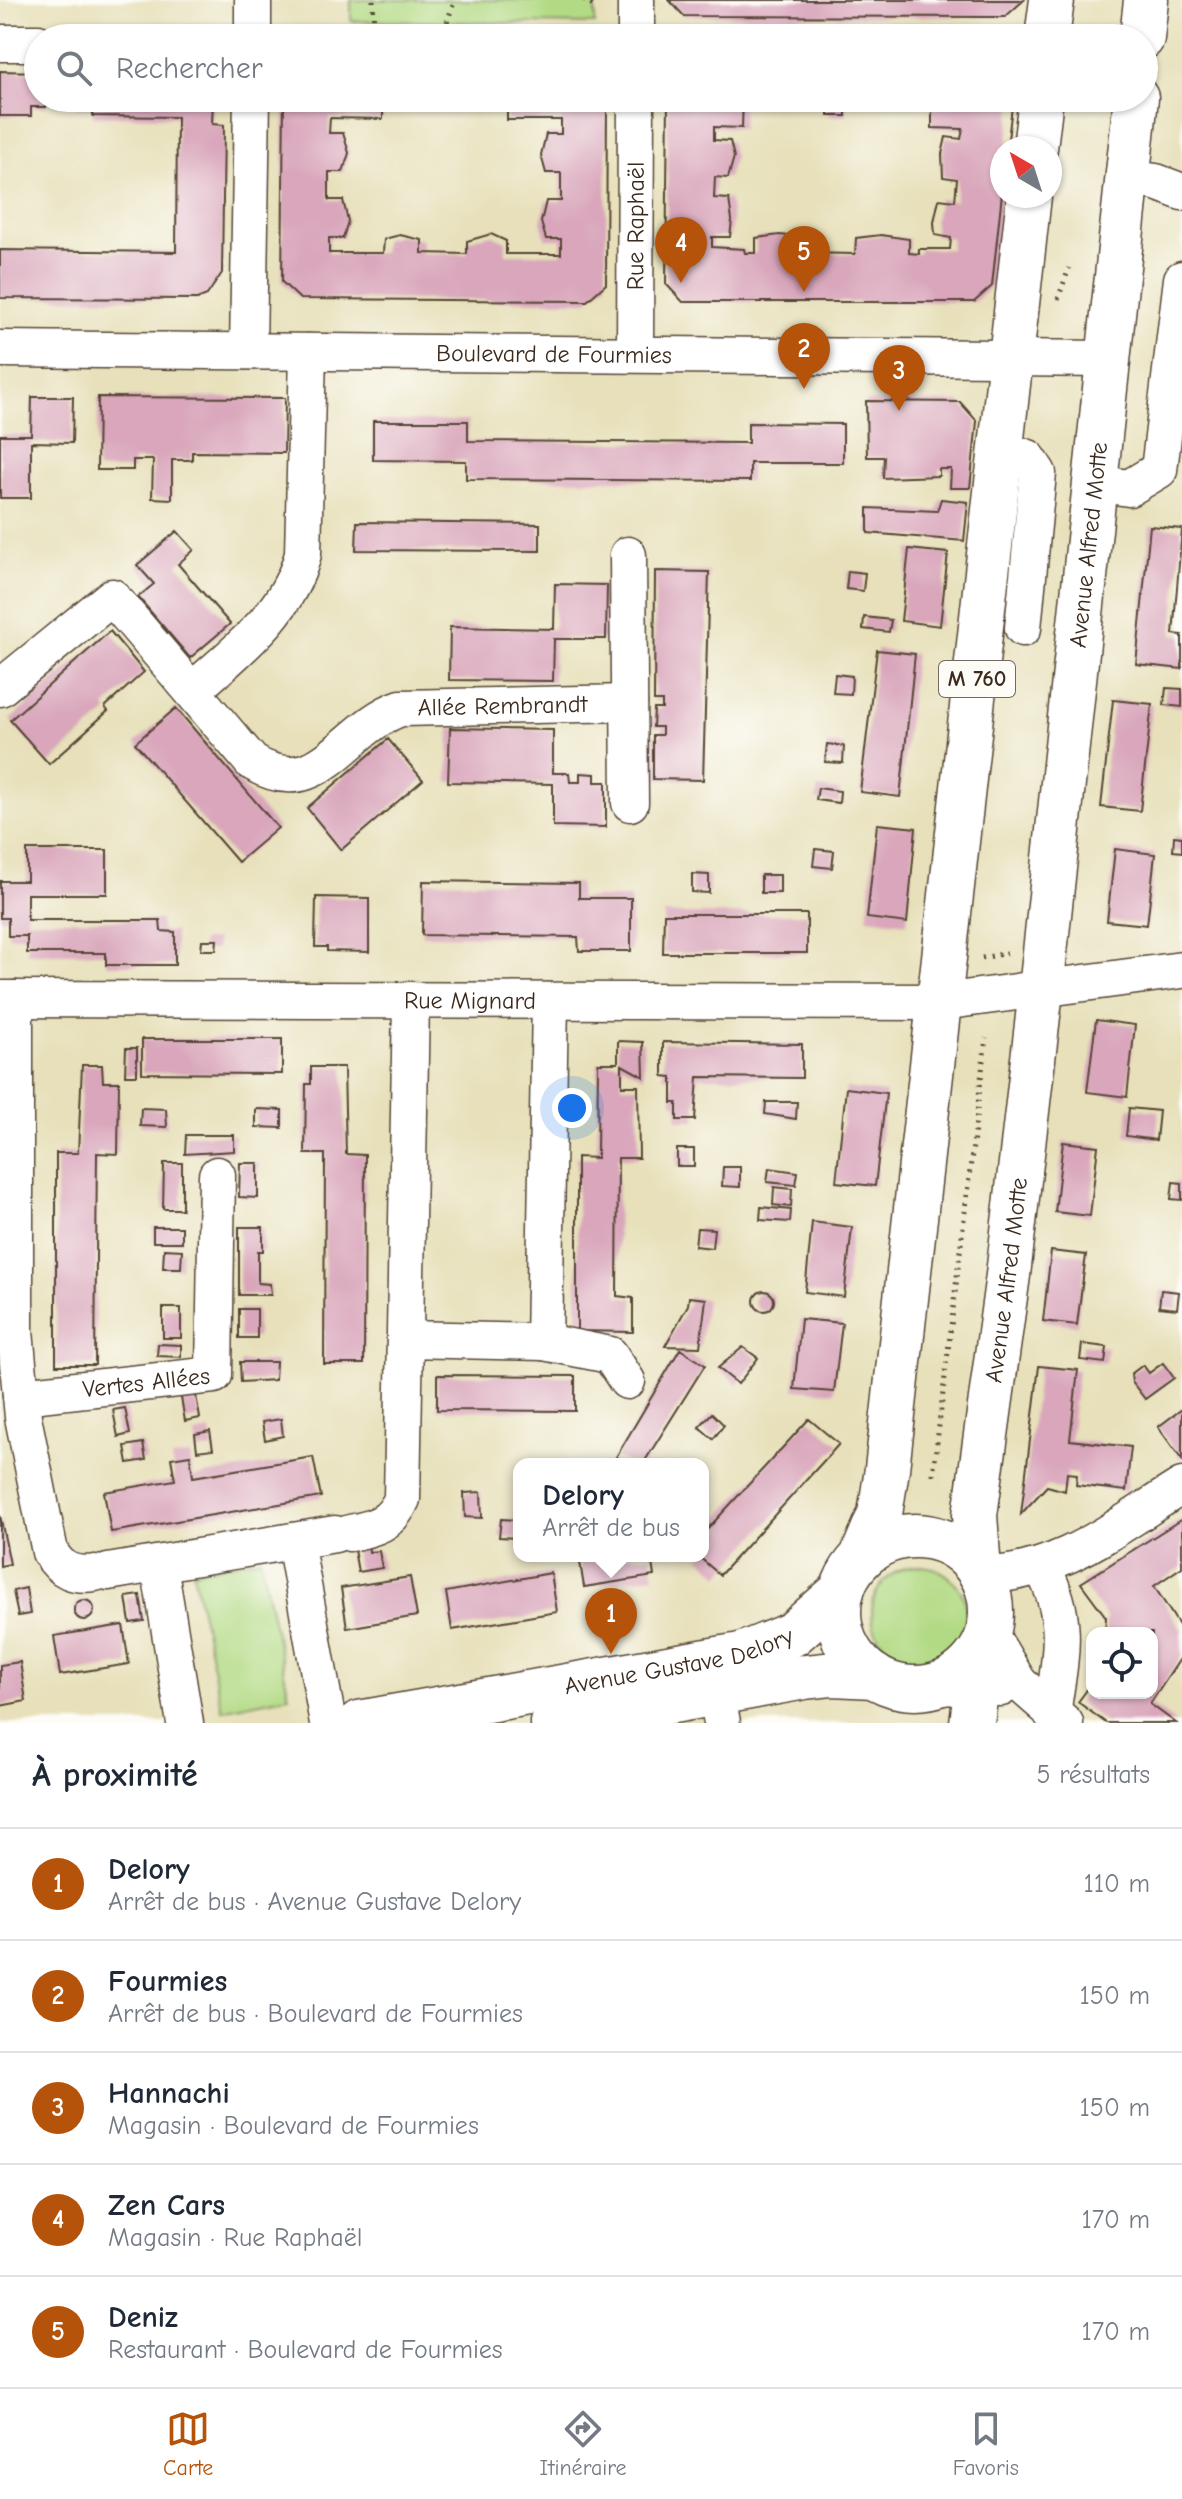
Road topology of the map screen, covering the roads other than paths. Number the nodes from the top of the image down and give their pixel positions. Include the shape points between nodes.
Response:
1 (253, 0) edge
2 (636, 0) edge
3 (1052, 0) edge
4 (1146, 0) edge
5 (253, 24) edge
6 (636, 24) edge
7 (1049, 24) edge
8 (1143, 24) edge
9 (0, 43) edge
10 (24, 43) edge
11 (252, 112) edge
12 (636, 112) edge
13 (1039, 112) edge
14 (1134, 112) edge
15 (1036, 136) edge
16 (1127, 178) junction
17 (1182, 192) edge
18 (1028, 208) edge
19 (1182, 279) edge
20 (0, 349) edge
21 (248, 351) junction
22 (308, 352) junction
23 (635, 354) junction
24 (1011, 356) junction
25 (1107, 359) junction
26 (1094, 483) junction
27 (628, 555) dead end
28 (0, 688) edge
29 (192, 691) junction
30 (629, 703) junction
31 (630, 803) dead end
32 (1182, 970) edge
33 (8, 999) edge
34 (411, 1000) junction
35 (550, 1001) junction
36 (941, 1004) junction
37 (1038, 1010) junction
38 (217, 1175) dead end
39 (8, 1331) edge
40 (405, 1339) junction
41 (544, 1342) junction
42 (627, 1381) dead end
43 (21, 1396) junction
44 (1182, 1486) edge
45 (295, 1541) junction
46 (159, 1565) junction
47 (1042, 1568) junction
48 (981, 1572) junction
49 (852, 1574) junction
50 (980, 1673) edge
51 (878, 1678) junction
52 (593, 1707) edge
53 (719, 1709) edge
54 (1052, 1714) edge
55 (185, 1723) edge
56 (328, 1723) edge
57 (359, 1723) edge
58 (552, 1723) edge
59 (898, 1723) edge

1 - 5 street
2 - 6 street
3 - 7 main road
4 - 8 main road
9 - 10 street
11 - 21 street
12 - 23 street, Rue Raphaël
13 - 15 main road
14 - 16 main road, Avenue Alfred Motte
16 - 17 street
16 - 25 main road, Avenue Alfred Motte
18 - 24 main road, M 760
19 - 26 street via 1159,470 1129,488
20 - 21 street, Boulevard de Fourmies
21 - 22 street, Boulevard de Fourmies
22 - 23 street, Boulevard de Fourmies
22 - 29 street via 299,571 263,626
23 - 24 street, Boulevard de Fourmies
24 - 25 street, Boulevard de Fourmies
24 - 36 main road, M 760 via 1002,450 1011,617
25 - 26 main road, Avenue Alfred Motte
26 - 37 main road, Avenue Alfred Motte
27 - 30 street
28 - 29 street, Allée Rembrandt via 112,597
29 - 30 street, Allée Rembrandt via 252,762 279,775 295,776 323,764 370,724 401,708
30 - 31 street
32 - 37 street
33 - 34 street, Rue Mignard
33 - 39 street
34 - 35 street, Rue Mignard
34 - 40 street
35 - 36 street, Rue Mignard
35 - 41 street
36 - 37 street
36 - 49 main road, M 760 via 887,1469 877,1523
37 - 48 main road, Avenue Alfred Motte via 974,1524
38 - 43 street, Vertes Allées via 214,1375
39 - 43 street
40 - 41 street
40 - 45 street via 402,1499 395,1514 383,1524
41 - 42 street via 610,1355
43 - 46 street via 56,1562 74,1574
44 - 47 street
45 - 46 street
45 - 56 street
46 - 55 street
47 - 48 street
47 - 54 street via 1059,1602 1060,1662
48 - 49 main road via 951,1544 924,1536 886,1541
48 - 50 main road via 991,1603
49 - 51 main road via 839,1615 844,1639 856,1660
49 - 52 main road, Avenue Gustave Delory / M 760 via 801,1628 768,1646
50 - 51 main road via 964,1671 933,1686 911,1688
50 - 54 street
50 - 54 street via 1011,1673
51 - 53 main road, Avenue Gustave Delory / M 760 via 821,1674
51 - 59 main road
52 - 53 main road, Avenue Gustave Delory / M 760
52 - 57 main road, Avenue Gustave Delory / M 760
52 - 58 main road, Avenue Gustave Delory / M 760

